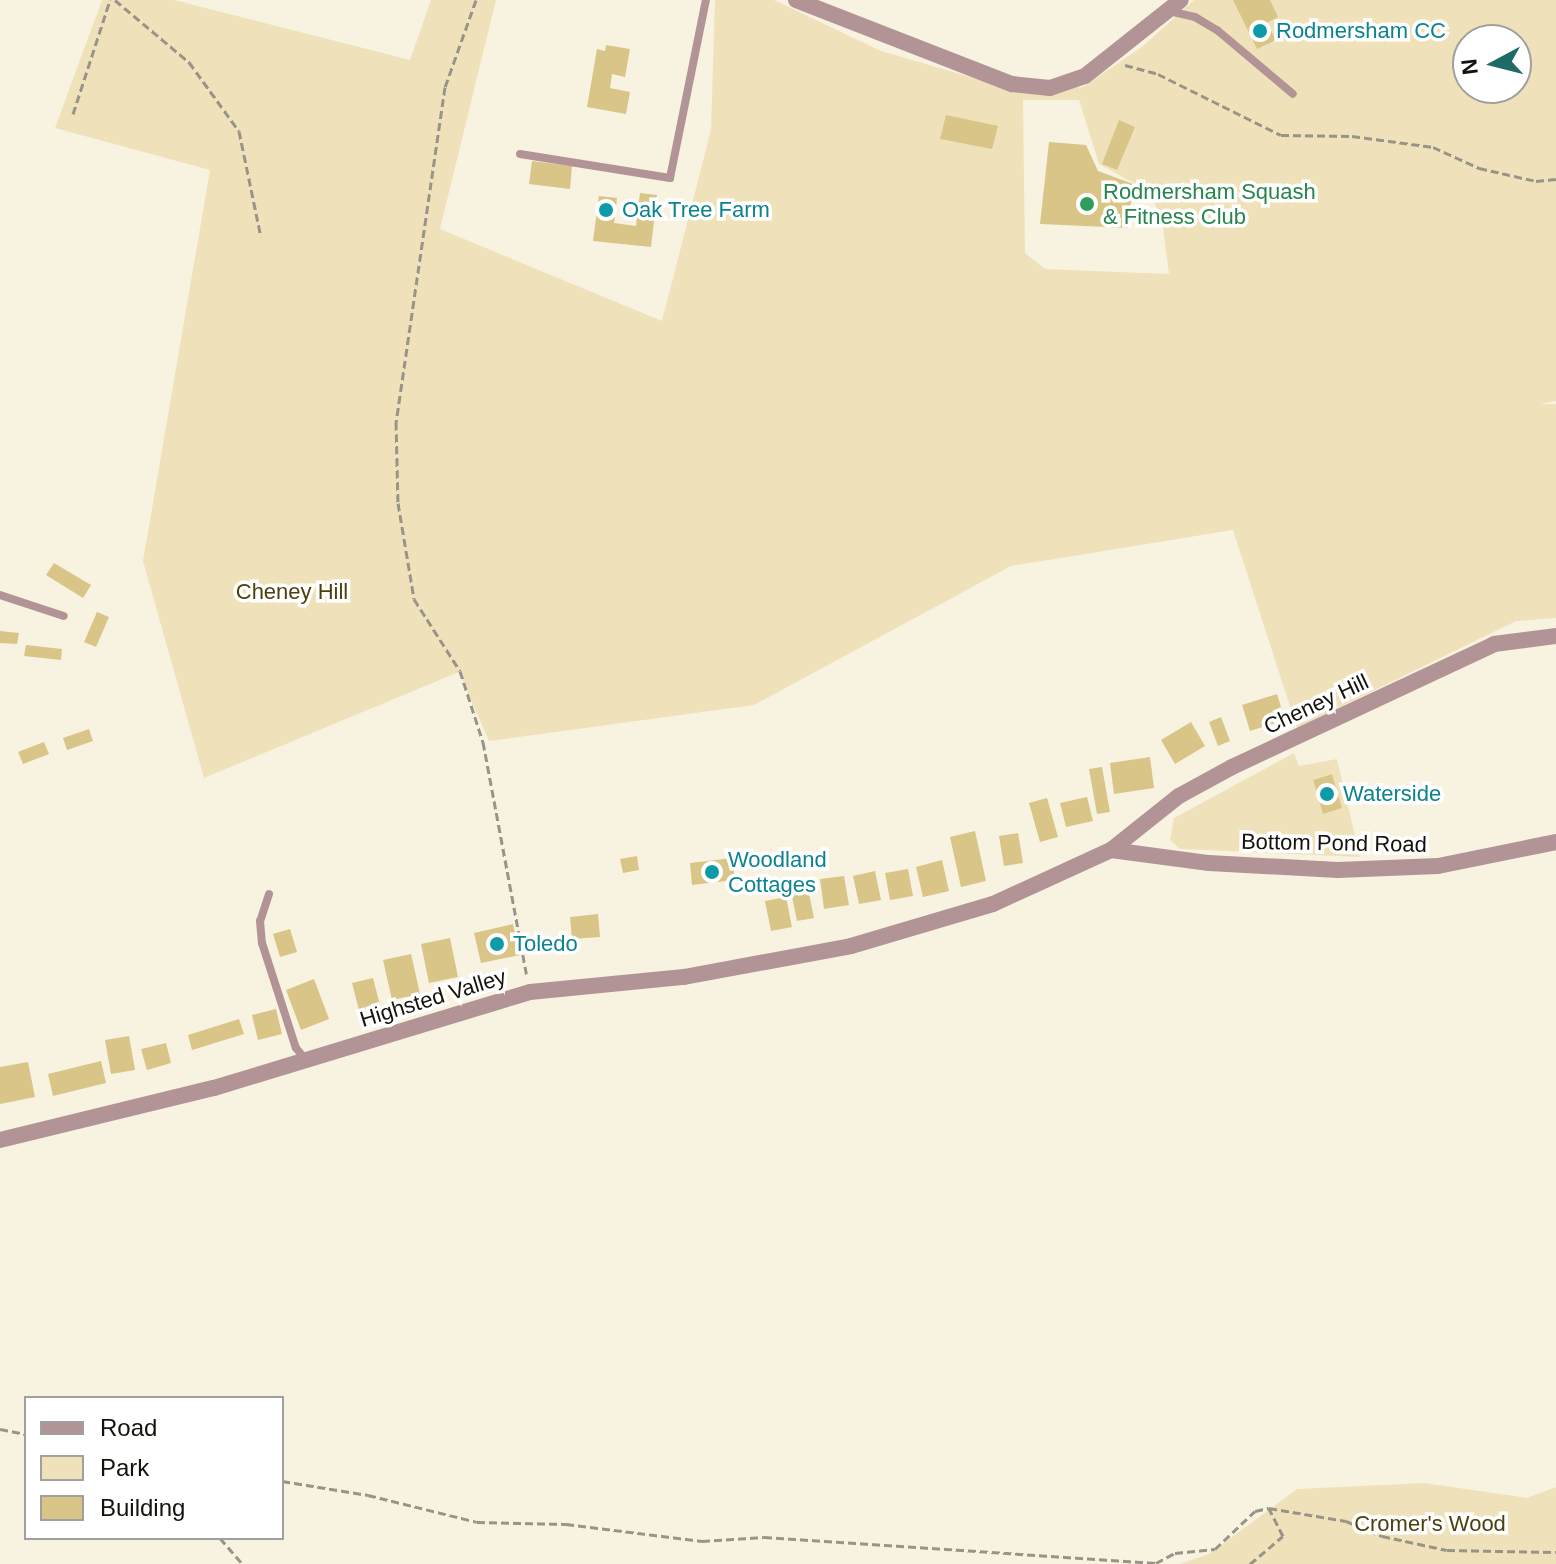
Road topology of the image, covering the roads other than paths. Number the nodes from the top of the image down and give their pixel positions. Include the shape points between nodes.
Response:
1 (706, 0) edge
2 (796, 0) edge
3 (1175, 5) edge
4 (1293, 94) dead end
5 (520, 154) dead end
6 (0, 595) edge
7 (64, 616) dead end
8 (1556, 636) edge
9 (1556, 842) edge
10 (1111, 850) junction
11 (269, 894) dead end
12 (307, 1061) junction
13 (0, 1140) edge

1 - 5 lane via 670,178
2 - 3 street via 1012,84 1050,88 1085,76
3 - 4 lane via 1217,30
6 - 7 lane
8 - 10 street, Cheney Hill via 1494,644 1232,767 1179,796
9 - 10 street, Bottom Pond Road via 1438,866 1338,870 1209,863
10 - 12 street, Highsted Valley via 993,904 851,946 684,977 530,992
11 - 12 lane via 260,921 262,943 296,1048
12 - 13 street, Highsted Valley

